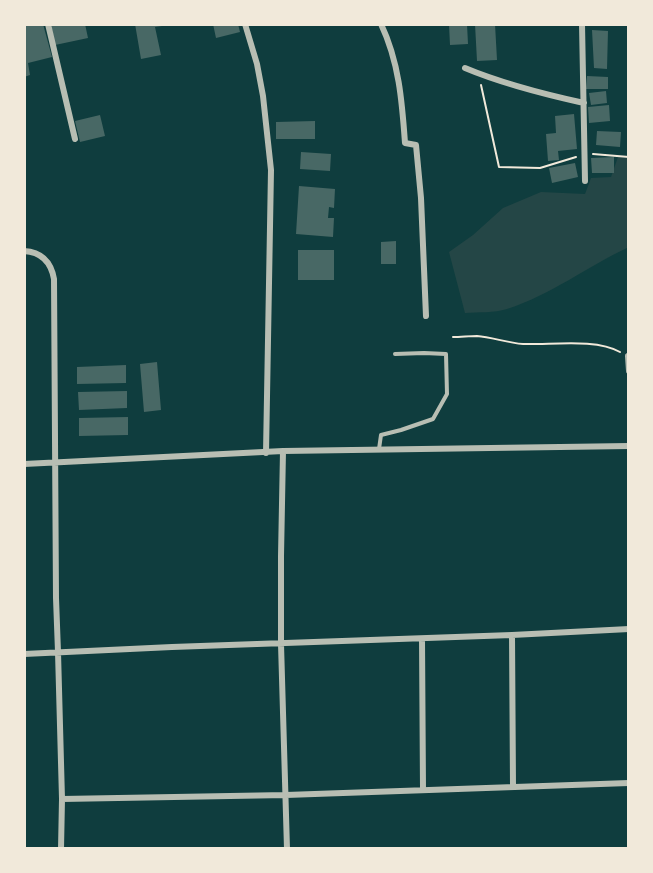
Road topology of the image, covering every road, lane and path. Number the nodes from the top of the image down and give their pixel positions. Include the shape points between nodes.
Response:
1 (48, 24) edge
2 (245, 24) edge
3 (381, 24) edge
4 (582, 24) edge
5 (465, 68) dead end
6 (478, 74) junction
7 (584, 103) junction
8 (75, 139) dead end
9 (585, 151) junction
10 (629, 157) edge
11 (585, 181) dead end
12 (24, 251) edge
13 (426, 316) dead end
14 (453, 337) dead end
15 (395, 354) dead end
16 (628, 356) edge
17 (629, 371) edge
18 (629, 446) edge
19 (379, 450) junction
20 (284, 452) junction
21 (266, 453) junction
22 (56, 463) junction
23 (24, 464) edge
24 (629, 629) edge
25 (512, 635) junction
26 (422, 639) junction
27 (281, 644) junction
28 (58, 652) junction
29 (24, 654) edge
30 (629, 783) edge
31 (513, 787) junction
32 (423, 790) junction
33 (286, 795) junction
34 (62, 799) junction
35 (61, 849) edge
36 (287, 849) edge

1 - 8 street
2 - 21 street via 263,96 271,170
3 - 13 street via 398,71 405,143 416,145
4 - 7 street
5 - 6 street
6 - 7 street
6 - 9 path via 500,167 540,168
7 - 9 street
9 - 10 path
9 - 11 street
12 - 22 street via 45,259 53,271
14 - 16 path via 604,346
15 - 19 lane via 446,354 447,394 433,419 381,435
16 - 17 street
18 - 19 street
19 - 20 street
20 - 21 street
20 - 27 street
21 - 22 street
22 - 23 street
22 - 28 street
24 - 25 street
25 - 26 street
25 - 31 street
26 - 27 street
26 - 32 street
27 - 28 street
27 - 33 street
28 - 29 street
28 - 34 street
30 - 31 street
31 - 32 street
32 - 33 street
33 - 34 street
33 - 36 street
34 - 35 street

